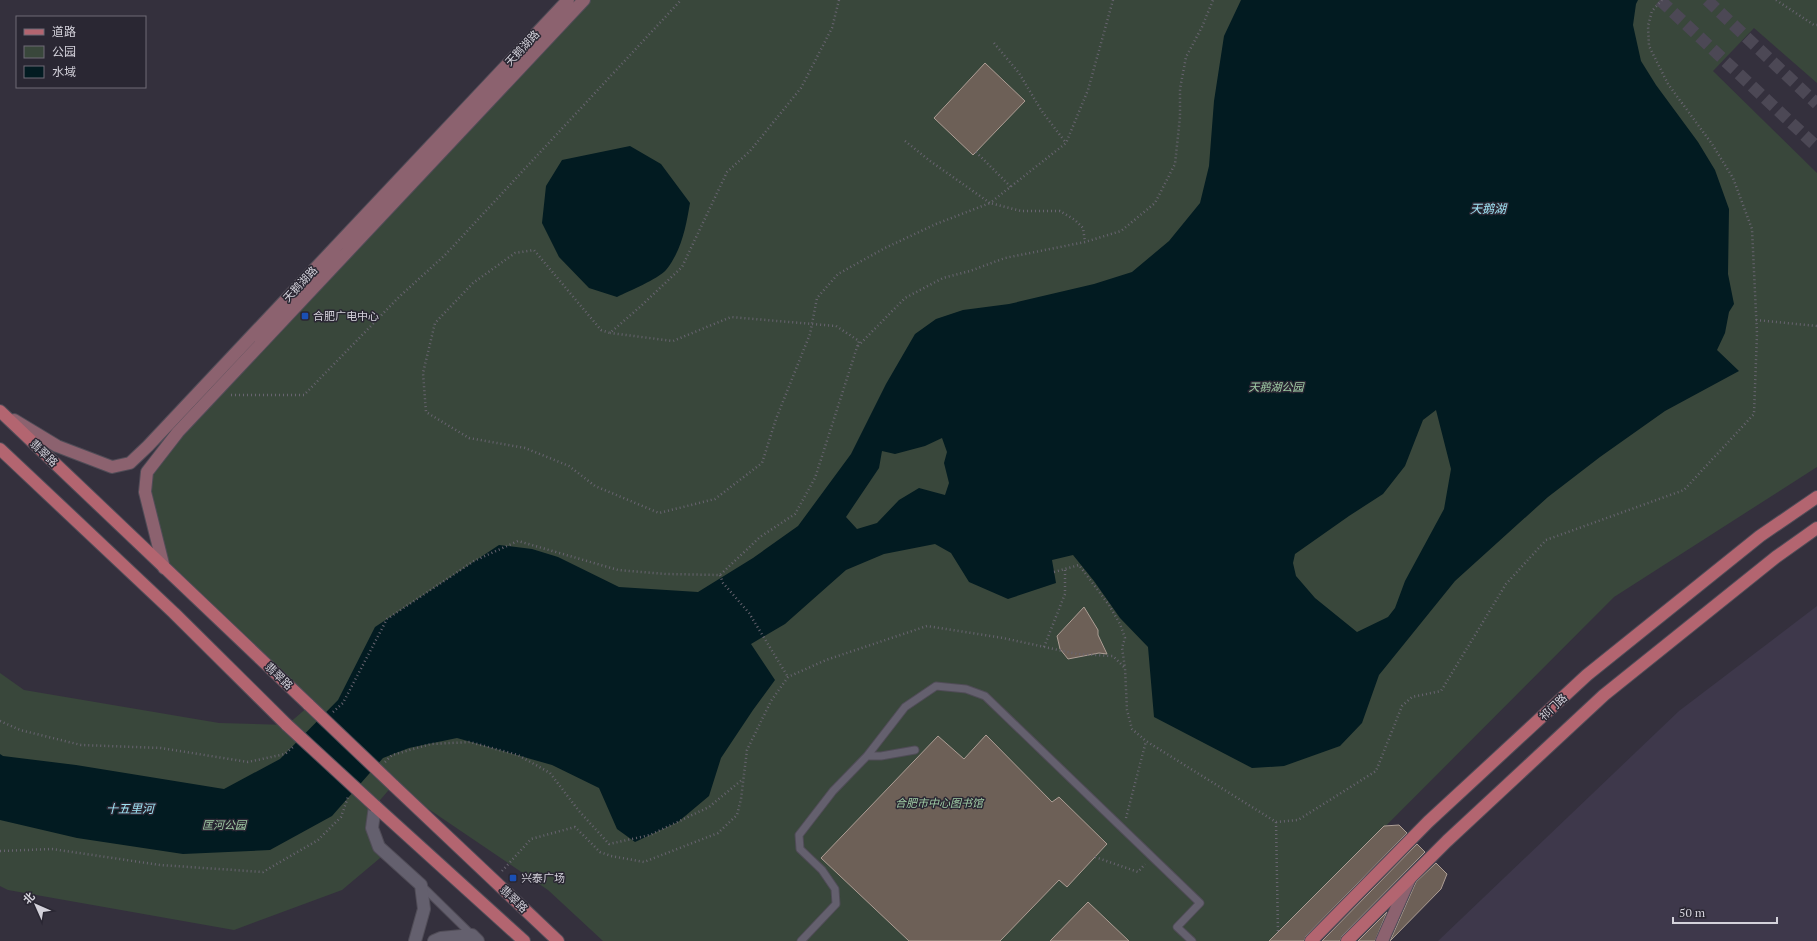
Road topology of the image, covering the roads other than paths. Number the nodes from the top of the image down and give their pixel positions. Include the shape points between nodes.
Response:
1 (568, 0) edge
2 (584, 0) edge
3 (0, 412) edge
4 (0, 449) edge
5 (1817, 497) edge
6 (1817, 528) edge
7 (164, 568) junction
8 (915, 750) dead end
9 (867, 756) junction
10 (375, 806) junction
11 (1411, 876) junction
12 (421, 885) junction
13 (475, 938) edge
14 (415, 941) edge
15 (434, 941) edge
16 (524, 941) edge
17 (558, 941) edge
18 (801, 941) edge
19 (1192, 941) edge
20 (1310, 941) edge
21 (1347, 941) edge
22 (1382, 941) edge

1 - 3 street, 天鹅湖路 via 130,463 112,467 57,446
2 - 7 street, 天鹅湖路 via 213,394 178,432 147,472 145,492
3 - 7 main road, 翡翠路
4 - 10 main road, bridge via 174,613 287,725
5 - 20 main road, 祁门路 via 1760,536 1588,675 1428,822
6 - 11 main road via 1776,557 1604,695
7 - 17 main road, 翡翠路, bridge
8 - 9 lane
9 - 18 lane via 833,791 799,834 800,849 822,870 835,889 836,904
9 - 19 lane via 905,707 936,686 966,689 985,696 1200,903 1177,927
10 - 12 street via 372,828 379,846
10 - 16 main road
11 - 21 main road
11 - 22 street
12 - 13 lane
12 - 14 street via 424,909
13 - 15 street via 441,938

